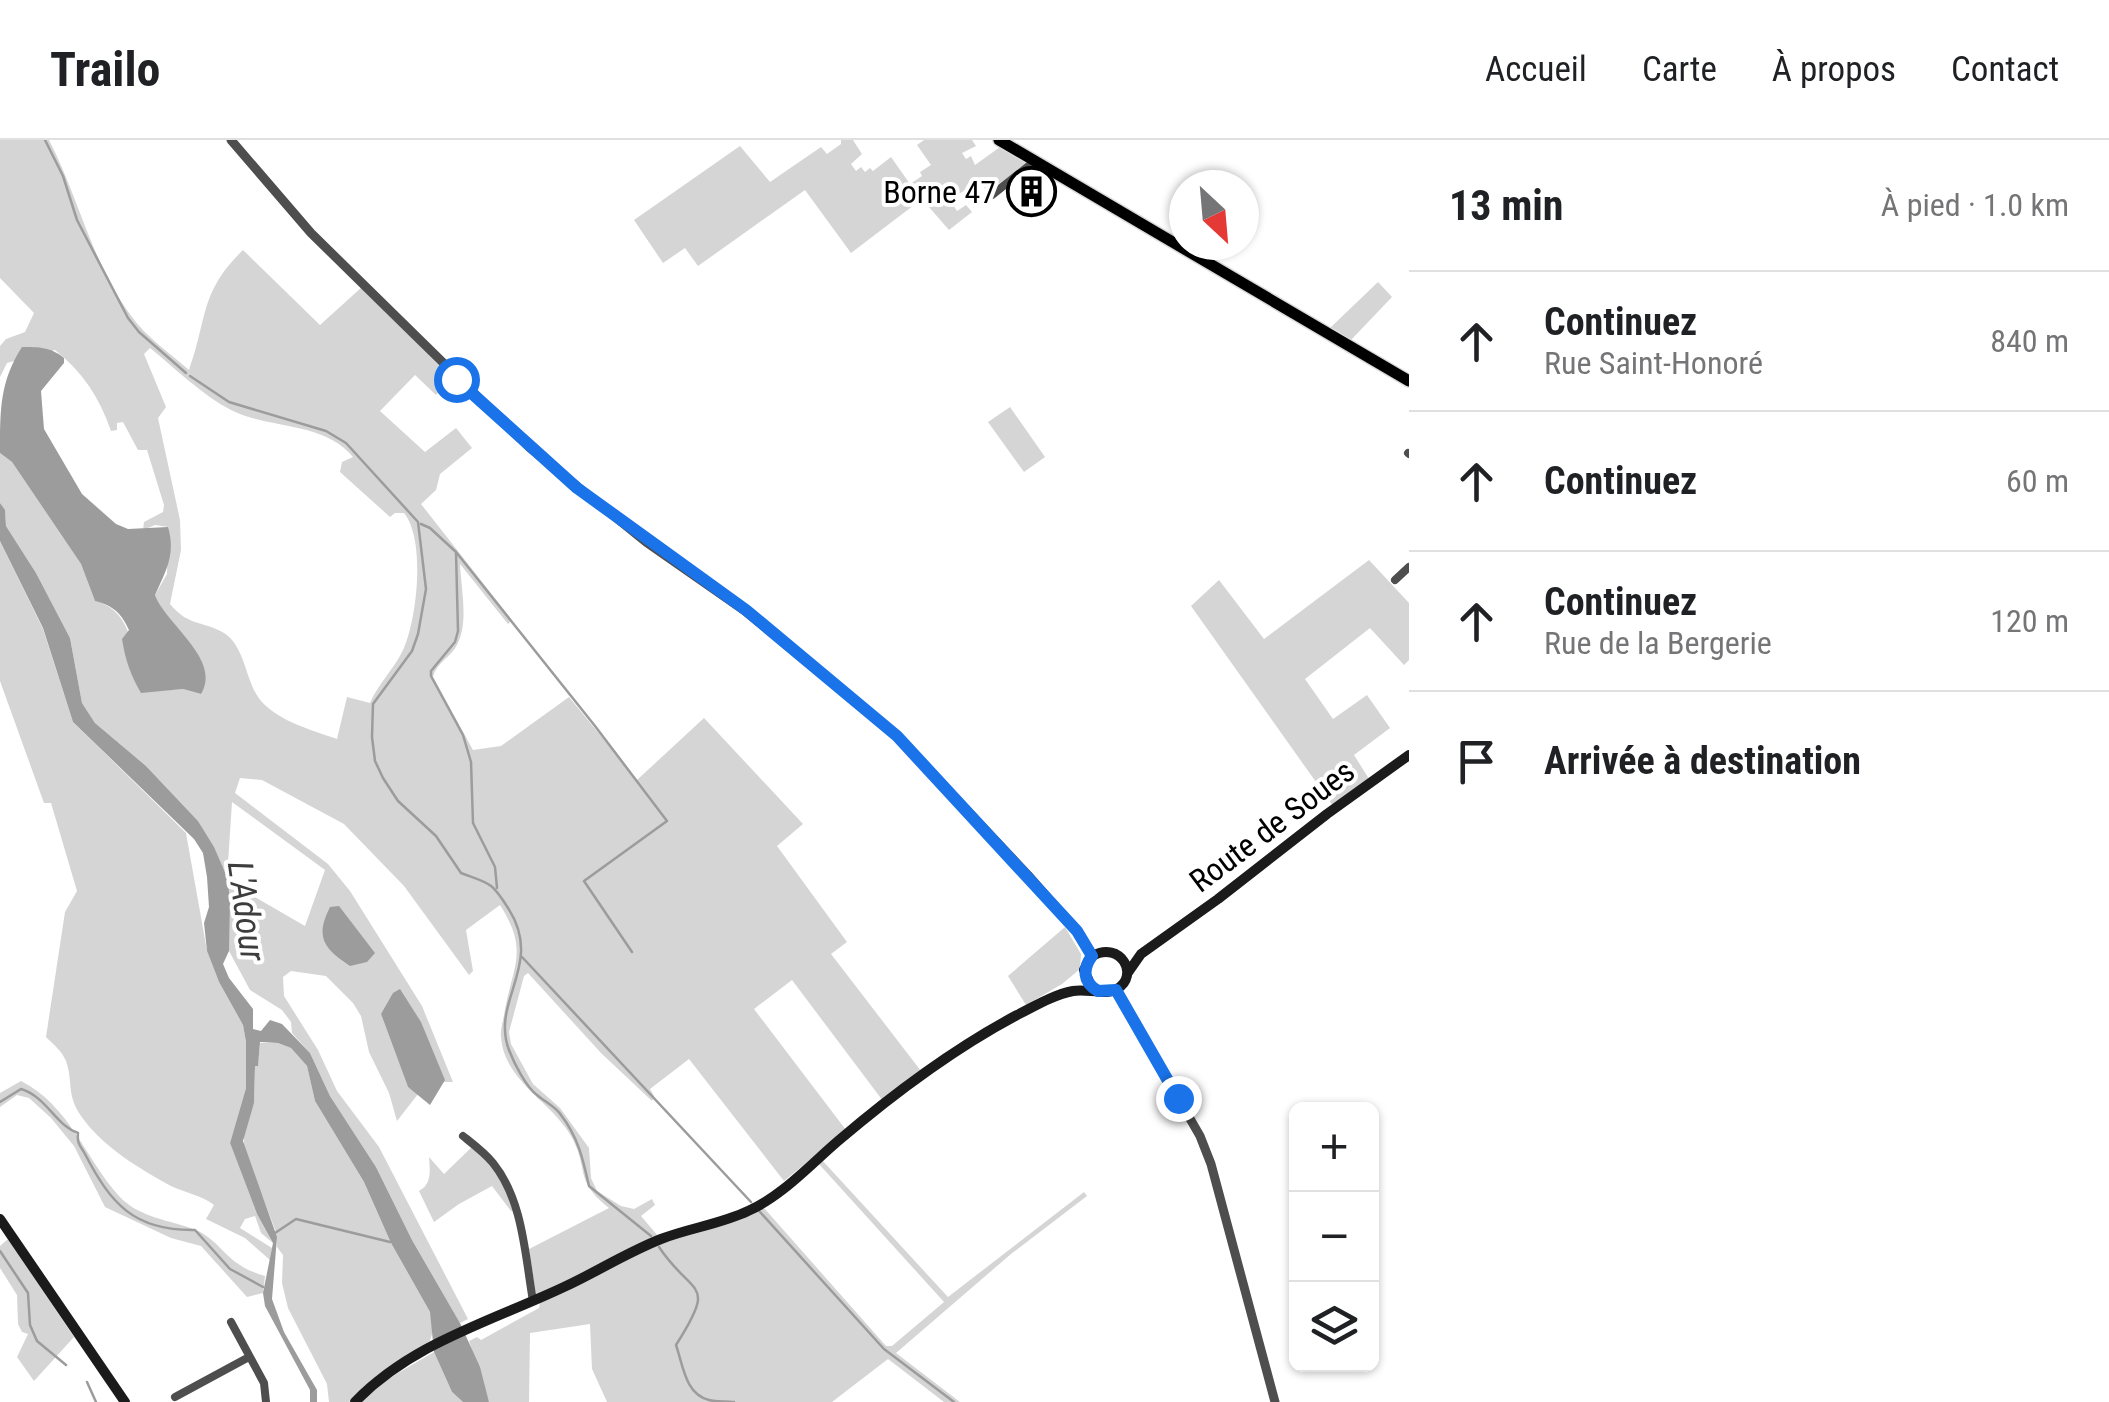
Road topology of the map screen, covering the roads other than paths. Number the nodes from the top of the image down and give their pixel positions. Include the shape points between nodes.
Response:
1 (231, 140) edge
2 (999, 140) edge
3 (1035, 161) junction
4 (992, 195) dead end
5 (1407, 379) edge
6 (1409, 567) edge
7 (1409, 586) edge
8 (1409, 756) edge
9 (1164, 936) junction
10 (1115, 953) junction
11 (1092, 956) junction
12 (1084, 970) junction
13 (1126, 976) junction
14 (1092, 988) junction
15 (1116, 990) junction
16 (1053, 997) junction
17 (462, 1136) dead end
18 (0, 1219) edge
19 (534, 1301) junction
20 (231, 1322) dead end
21 (249, 1357) junction
22 (175, 1398) dead end
23 (125, 1402) edge
24 (266, 1402) edge
25 (355, 1402) edge
26 (1274, 1402) edge

1 - 11 street via 311,233 530,448 646,542 746,610 897,736 1028,875
2 - 3 main road
3 - 4 street
3 - 5 main road
6 - 7 street via 1397,578
8 - 9 main road, Route de Soues
9 - 10 main road, Route de Soues
9 - 13 main road, Route de Soues via 1136,958
10 - 11 main road
10 - 13 main road
11 - 12 main road
12 - 14 main road
12 - 16 main road
13 - 15 main road
14 - 15 main road
14 - 16 main road
15 - 26 street via 1211,1164
16 - 19 main road via 954,1052 749,1211 664,1238
17 - 19 street via 491,1160 510,1190
18 - 23 main road
19 - 25 main road via 423,1350
20 - 21 street
21 - 22 street
21 - 24 street

